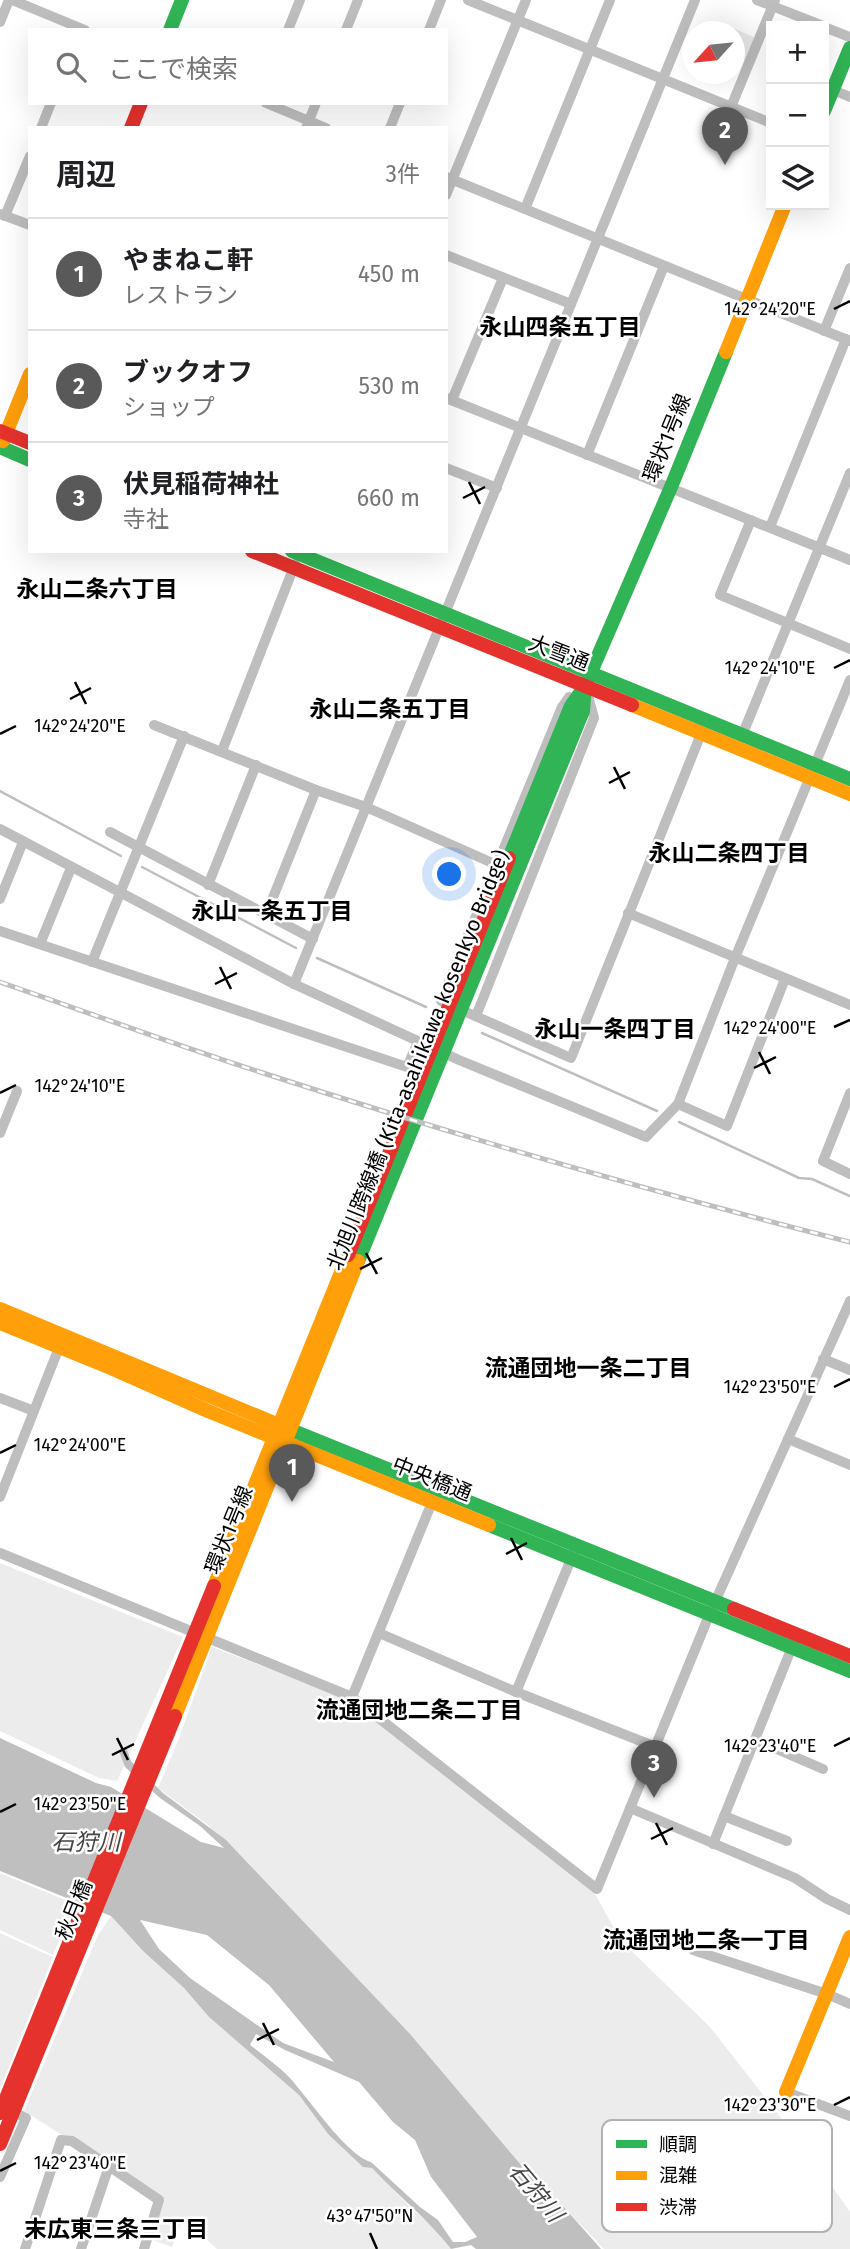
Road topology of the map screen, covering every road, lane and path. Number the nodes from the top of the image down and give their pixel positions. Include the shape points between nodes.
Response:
1 (11, 0) edge
2 (183, 0) edge
3 (300, 0) edge
4 (358, 0) edge
5 (441, 0) edge
6 (468, 0) edge
7 (526, 0) edge
8 (610, 0) edge
9 (695, 0) edge
10 (757, 0) edge
11 (774, 3) edge
12 (518, 20) junction
13 (812, 21) edge
14 (0, 22) edge
15 (80, 28) edge
16 (171, 28) edge
17 (289, 28) edge
18 (347, 28) edge
19 (430, 28) edge
20 (829, 28) edge
21 (850, 37) edge
22 (850, 48) edge
23 (590, 50) junction
24 (663, 79) junction
25 (833, 90) junction
26 (850, 97) edge
27 (829, 99) edge
28 (50, 105) edge
29 (140, 105) edge
30 (270, 105) edge
31 (315, 105) edge
32 (399, 105) edge
33 (731, 107) junction
34 (766, 121) edge
35 (307, 124) edge
36 (42, 126) edge
37 (132, 126) edge
38 (391, 126) edge
39 (28, 160) edge
40 (449, 178) edge
41 (525, 209) junction
42 (783, 210) edge
43 (3, 215) edge
44 (28, 224) edge
45 (598, 239) junction
46 (448, 256) edge
47 (664, 265) junction
48 (850, 270) edge
49 (503, 278) junction
50 (747, 299) junction
51 (571, 304) junction
52 (824, 331) junction
53 (848, 340) edge
54 (28, 379) edge
55 (449, 399) edge
56 (521, 427) junction
57 (1, 440) edge
58 (28, 443) edge
59 (587, 455) junction
60 (28, 459) edge
61 (448, 469) edge
62 (850, 473) edge
63 (671, 486) junction
64 (497, 488) junction
65 (845, 499) edge
66 (751, 520) junction
67 (770, 527) junction
68 (820, 548) junction
69 (270, 553) edge
70 (296, 556) edge
71 (850, 560) edge
72 (442, 622) junction
73 (788, 624) junction
74 (850, 649) edge
75 (588, 679) junction
76 (850, 680) edge
77 (154, 725) dead end
78 (704, 726) junction
79 (184, 737) junction
80 (740, 741) junction
81 (222, 751) junction
82 (555, 763) joint
83 (256, 765) junction
84 (813, 771) junction
85 (850, 779) edge
86 (316, 790) junction
87 (850, 794) edge
88 (366, 807) junction
89 (0, 830) edge
90 (110, 832) dead end
91 (23, 842) junction
92 (138, 848) junction
93 (497, 865) junction
94 (71, 868) junction
95 (208, 885) junction
96 (120, 893) junction
97 (0, 899) edge
98 (628, 914) junction
99 (266, 915) junction
100 (0, 931) edge
101 (313, 939) junction
102 (40, 944) junction
103 (735, 958) junction
104 (92, 961) junction
105 (785, 979) junction
106 (295, 984) junction
107 (850, 1005) edge
108 (476, 1016) junction
109 (418, 1042) junction
110 (17, 1091) dead end
111 (850, 1093) edge
112 (678, 1104) junction
113 (0, 1133) edge
114 (850, 1174) edge
115 (850, 1301) edge
116 (0, 1309) edge
117 (0, 1324) edge
118 (62, 1341) junction
119 (823, 1359) junction
120 (308, 1368) joint
121 (850, 1370) edge
122 (0, 1398) edge
123 (34, 1411) junction
124 (282, 1433) junction
125 (788, 1439) junction
126 (850, 1465) edge
127 (5, 1474) edge
128 (435, 1495) junction
129 (0, 1497) edge
130 (575, 1551) junction
131 (0, 1553) edge
132 (713, 1608) junction
133 (379, 1633) junction
134 (795, 1641) junction
135 (850, 1656) edge
136 (190, 1662) junction
137 (850, 1671) edge
138 (516, 1692) junction
139 (352, 1697) junction
140 (756, 1741) junction
141 (656, 1747) junction
142 (823, 1769) dead end
143 (630, 1808) junction
144 (724, 1816) junction
145 (787, 1841) dead end
146 (713, 1844) junction
147 (850, 1910) edge
148 (850, 1937) edge
149 (693, 1950) dead end
150 (827, 1994) junction
151 (850, 2004) edge
152 (786, 2092) joint
153 (0, 2105) edge
154 (0, 2113) edge
155 (850, 2116) edge
156 (3, 2138) edge
157 (109, 2166) junction
158 (0, 2177) edge
159 (25, 2249) edge
160 (81, 2249) edge
161 (144, 2249) edge

1 - 14 street
1 - 15 street
2 - 16 main road
3 - 17 street
4 - 18 street
5 - 19 street
6 - 12 street
7 - 12 street
8 - 23 street
9 - 24 street
10 - 11 street
11 - 13 street
11 - 33 street
12 - 23 street
12 - 40 street
20 - 21 street
22 - 25 main road
23 - 24 street
23 - 41 street
24 - 33 street
24 - 45 street
25 - 26 street
25 - 27 main road
28 - 36 street
29 - 37 main road
30 - 35 street
31 - 35 street
32 - 38 street
33 - 34 street
39 - 43 street
40 - 41 street
41 - 45 street
42 - 50 main road, 環状1号線
43 - 44 street
45 - 47 street
45 - 51 street
46 - 49 street
47 - 50 street
47 - 59 street
48 - 52 street
49 - 51 street
49 - 55 street
50 - 52 street
50 - 63 main road, 環状1号線
51 - 56 street
52 - 53 street
53 - 67 street
54 - 57 main road
55 - 56 street
56 - 59 street
56 - 64 street
57 - 58 main road
57 - 60 main road
59 - 63 street
61 - 64 street
62 - 65 street
63 - 66 street
63 - 75 main road, 環状1号線
64 - 72 street
65 - 68 street
66 - 67 street
66 - 73 street via 720,595
67 - 68 street
68 - 71 street
68 - 73 street
69 - 70 main road, 大雪通
70 - 72 main road, 大雪通
70 - 81 street
72 - 75 main road, 大雪通
72 - 88 street
73 - 74 street
73 - 80 street
75 - 78 main road, 大雪通
75 - 82 main road, 環状1号線 via 583,711
75 - 93 street via 562,707
75 - 108 street via 594,718
76 - 84 street
77 - 79 street
78 - 80 main road, 大雪通
78 - 98 street
79 - 81 street
79 - 92 street
80 - 84 main road, 大雪通
81 - 83 street
82 - 120 main road, 北旭川跨線橋 (Kita-asahikawa kosenkyo Bridge)
83 - 86 street
83 - 95 street
84 - 85 main road, 大雪通
84 - 87 main road, 大雪通
84 - 103 street
86 - 88 street
86 - 99 street
88 - 93 street
88 - 101 street
89 - 91 street
90 - 92 street
91 - 94 street
91 - 97 street
92 - 95 street
92 - 96 street
93 - 108 street via 441,1001
94 - 96 street
94 - 102 street
95 - 99 street
96 - 104 street
96 - 106 street
98 - 103 street
98 - 108 street via 571,1058
99 - 101 street
100 - 102 street
101 - 106 street
102 - 104 street
103 - 105 street
103 - 112 street
104 - 109 street via 407,1067
105 - 107 street
105 - 112 street via 727,1126
106 - 109 street
109 - 112 street via 646,1136
110 - 113 street
111 - 114 street via 823,1161
115 - 119 street
116 - 118 main road, 中央橋通
117 - 118 main road, 中央橋通
118 - 123 street
118 - 124 main road, 中央橋通
119 - 121 street
119 - 125 street
120 - 124 main road, 環状1号線
122 - 123 street
123 - 127 street
124 - 128 main road, 中央橋通
124 - 136 main road, 環状1号線
125 - 126 street
125 - 132 street
127 - 129 street
128 - 130 main road, 中央橋通
128 - 133 street
130 - 132 main road, 中央橋通
130 - 138 street
131 - 139 street
132 - 134 main road, 中央橋通
132 - 141 street
133 - 138 street
133 - 139 street
134 - 135 main road, 中央橋通
134 - 137 main road, 中央橋通
134 - 140 street
136 - 154 main road, 秋月橋
136 - 156 main road, 秋月橋
138 - 141 street
139 - 143 street via 597,1889
140 - 142 street
140 - 144 street
141 - 143 street
143 - 146 street
144 - 145 street
144 - 146 street
146 - 147 street via 795,1878
148 - 150 main road
149 - 150 street
150 - 151 street
150 - 152 main road
152 - 155 street
153 - 158 street via 26,2119
157 - 159 street via 72,2141 61,2140
157 - 160 street
157 - 161 street via 159,2200

